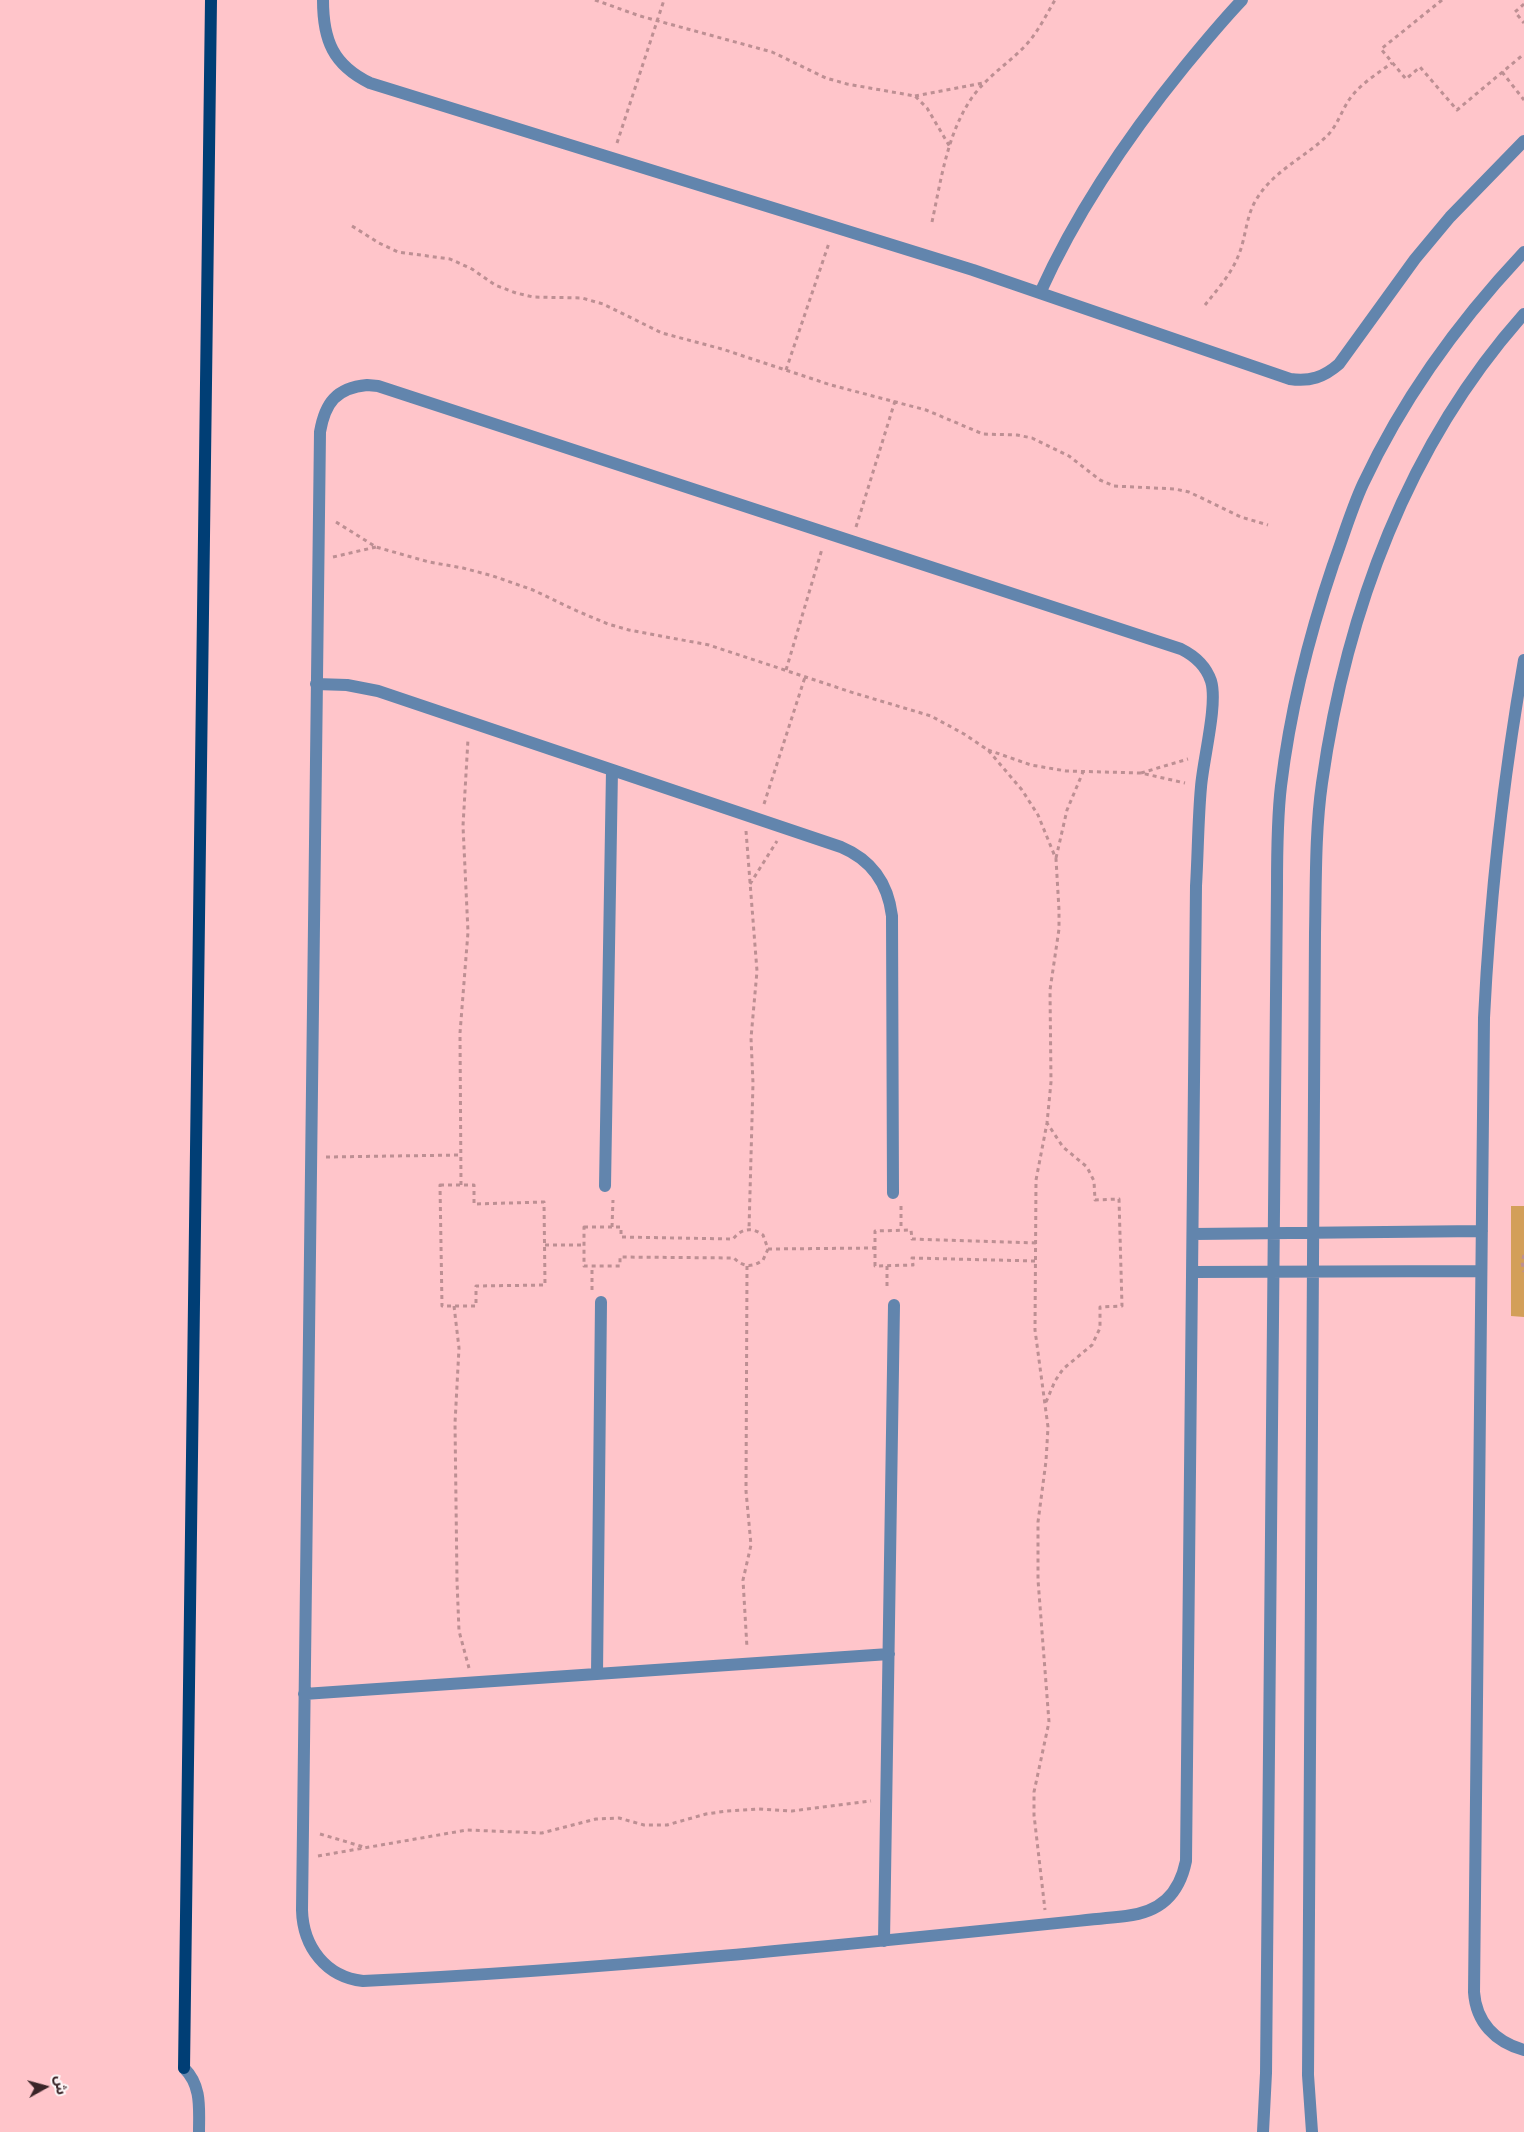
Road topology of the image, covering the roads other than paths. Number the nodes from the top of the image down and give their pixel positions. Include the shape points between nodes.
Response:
1 (211, 0) edge
2 (324, 0) edge
3 (1242, 0) edge
4 (1524, 141) edge
5 (1524, 252) edge
6 (1040, 293) junction
7 (1524, 314) edge
8 (1524, 660) edge
9 (316, 684) junction
10 (612, 770) junction
11 (604, 1186) dead end
12 (893, 1192) dead end
13 (1482, 1231) junction
14 (1313, 1233) junction
15 (1193, 1234) junction
16 (1274, 1234) junction
17 (1481, 1271) junction
18 (1193, 1272) junction
19 (1274, 1272) junction
20 (1313, 1272) junction
21 (601, 1302) dead end
22 (894, 1305) dead end
23 (889, 1654) junction
24 (597, 1674) junction
25 (304, 1694) junction
26 (884, 1941) junction
27 (1524, 2050) edge
28 (184, 2068) joint
29 (199, 2132) edge
30 (1263, 2132) edge
31 (1312, 2132) edge

1 - 28 main road
2 - 6 street via 323,22 336,57 357,77 370,83
3 - 6 street via 1172,82 1116,158 1058,251
4 - 6 street via 1483,181 1420,252 1339,364 1312,380 1290,379
5 - 16 street via 1442,350 1387,438 1363,485 1344,534 1308,650 1289,736 1278,834
7 - 14 street via 1455,406 1405,496 1367,590 1340,686 1322,784 1318,834
8 - 13 street via 1502,799 1487,947
9 - 10 street via 378,691
9 - 15 street via 322,419 335,397 345,390 367,385 827,532 1191,654 1206,671 1213,691 1201,788 1196,886
9 - 25 street
10 - 11 street
10 - 12 street via 842,847 864,859 880,878 890,902 892,925
13 - 14 street
13 - 17 street
14 - 16 street
14 - 20 street
15 - 16 street
15 - 18 street
16 - 19 street
17 - 20 street
17 - 27 street via 1474,1992 1478,2014 1487,2028 1506,2043
18 - 19 street
18 - 26 street via 1186,1861 1178,1885 1162,1904 1139,1914
19 - 20 street
19 - 30 street
20 - 31 street via 1308,2075
21 - 24 street
22 - 23 street
23 - 24 street
23 - 26 street
24 - 25 street
25 - 26 street via 302,1917 305,1936 327,1966 351,1980 496,1974
28 - 29 street via 198,2090

